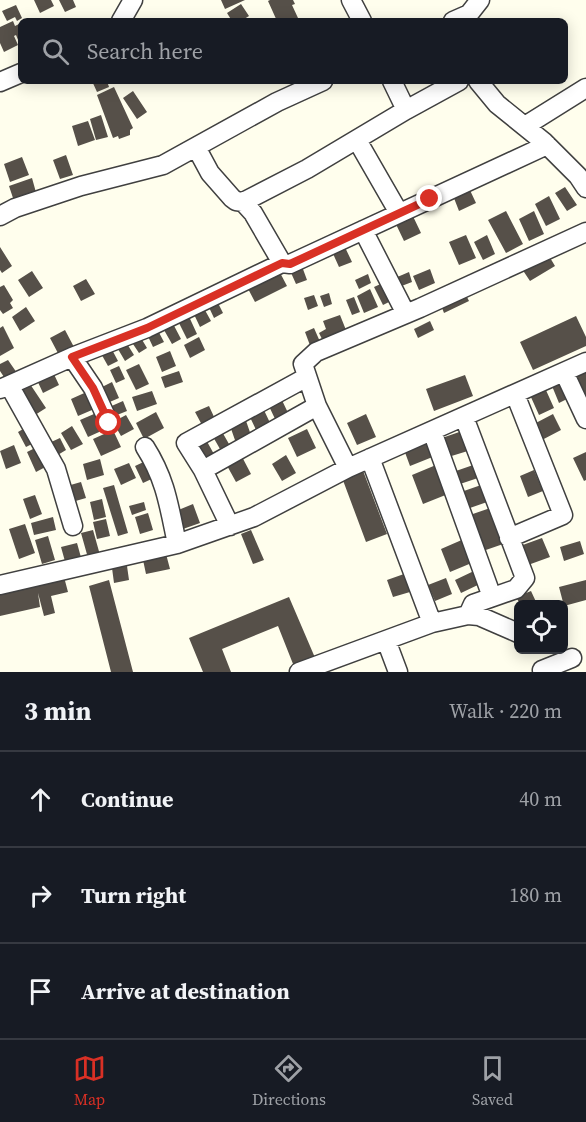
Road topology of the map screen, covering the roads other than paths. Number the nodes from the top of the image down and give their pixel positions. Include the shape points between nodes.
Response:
1 (133, 0) edge
2 (351, 0) edge
3 (123, 18) edge
4 (360, 18) edge
5 (18, 74) edge
6 (0, 82) edge
7 (316, 84) edge
8 (393, 84) edge
9 (454, 84) edge
10 (480, 84) edge
11 (586, 88) edge
12 (406, 110) junction
13 (525, 126) junction
14 (357, 140) junction
15 (547, 145) junction
16 (196, 147) junction
17 (586, 188) edge
18 (243, 202) junction
19 (399, 213) junction
20 (0, 216) edge
21 (363, 230) junction
22 (586, 232) edge
23 (282, 263) junction
24 (406, 314) junction
25 (72, 357) junction
26 (586, 362) edge
27 (564, 372) junction
28 (307, 377) junction
29 (4, 387) edge
30 (515, 394) junction
31 (582, 399) edge
32 (317, 406) junction
33 (464, 417) junction
34 (586, 419) edge
35 (109, 423) dead end
36 (432, 431) junction
37 (146, 447) dead end
38 (370, 458) junction
39 (348, 468) junction
40 (203, 470) junction
41 (73, 526) dead end
42 (230, 526) junction
43 (509, 538) junction
44 (177, 544) junction
45 (0, 585) edge
46 (492, 597) junction
47 (468, 615) junction
48 (432, 623) junction
49 (514, 631) edge
50 (386, 640) junction
51 (579, 658) edge
52 (541, 671) edge
53 (299, 672) edge
54 (398, 672) edge

1 - 3 street
2 - 4 street
5 - 6 street
7 - 16 street
8 - 12 street
9 - 12 street
10 - 13 street via 497,104
11 - 13 street
12 - 14 street
13 - 15 street
14 - 18 street
14 - 19 street
15 - 17 street
15 - 19 street
16 - 18 street via 232,198
16 - 20 street via 163,165 81,186
18 - 23 street
19 - 21 street
21 - 23 street via 290,264
21 - 24 street
22 - 24 street
23 - 25 street via 147,328
24 - 28 street via 316,352 303,364
25 - 29 street
25 - 35 street via 93,388
26 - 27 street
27 - 30 street
27 - 31 street
28 - 32 street
28 - 40 street via 186,443
29 - 41 street via 56,469
30 - 33 street
30 - 43 street via 563,515
31 - 34 street
32 - 39 street
32 - 40 street
33 - 36 street
33 - 43 street
36 - 38 street
36 - 46 street
37 - 44 street via 164,482
38 - 39 street
38 - 48 street
39 - 42 street
40 - 42 street
42 - 44 street
43 - 46 street via 525,578 516,589
44 - 45 street
46 - 47 street via 473,604
47 - 48 street
47 - 49 street
48 - 50 street
50 - 53 street
50 - 54 street
51 - 52 street

